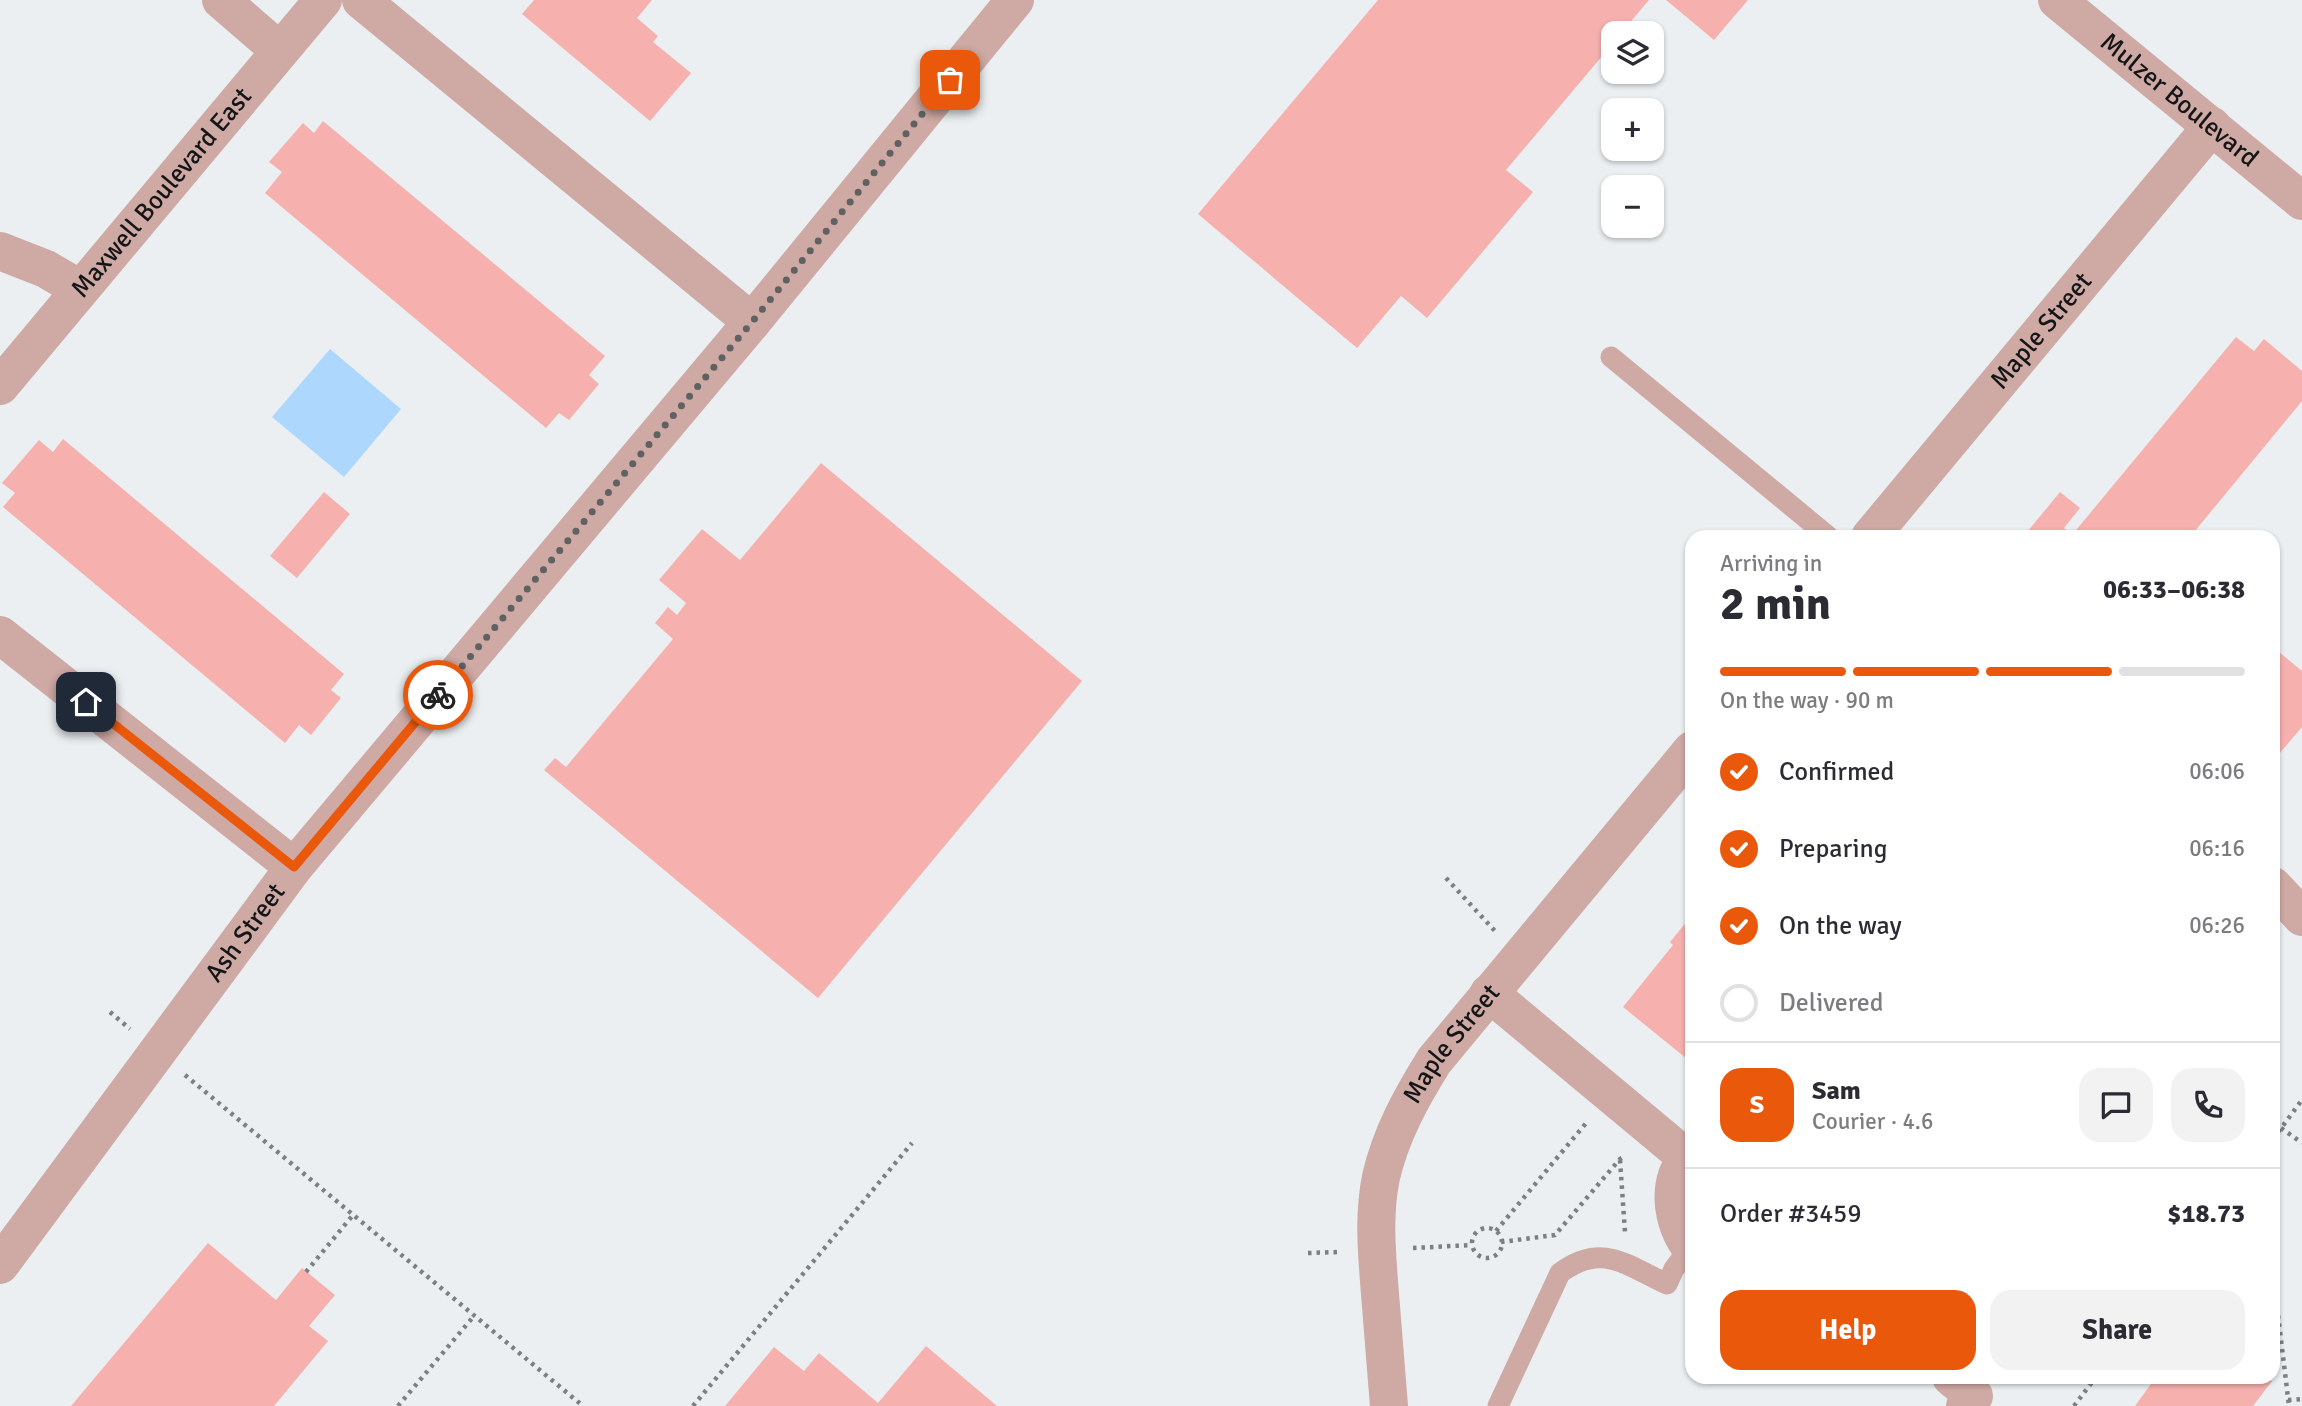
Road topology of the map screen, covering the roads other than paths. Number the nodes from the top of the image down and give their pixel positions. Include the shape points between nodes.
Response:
1 (221, 0) edge
2 (323, 0) edge
3 (361, 0) edge
4 (1015, 0) edge
5 (2057, 0) edge
6 (280, 51) junction
7 (2212, 126) junction
8 (2302, 201) edge
9 (0, 251) edge
10 (80, 289) junction
11 (752, 322) junction
12 (1611, 357) dead end
13 (0, 386) edge
14 (1821, 530) edge
15 (1876, 530) edge
16 (0, 635) edge
17 (1685, 758) edge
18 (294, 867) junction
19 (2280, 893) edge
20 (2302, 917) edge
21 (1489, 993) junction
22 (1685, 1152) edge
23 (1685, 1166) edge
24 (1685, 1239) edge
25 (1685, 1255) edge
26 (0, 1265) edge
27 (1959, 1384) edge
28 (1389, 1406) edge
29 (1498, 1406) edge
30 (1965, 1406) edge

1 - 6 street
2 - 6 street, Maxwell Boulevard East
3 - 11 street
4 - 11 street, Ash Street
5 - 7 street, Mulzer Boulevard
6 - 10 street, Maxwell Boulevard East
7 - 8 street, Mulzer Boulevard
7 - 15 street, Maple Street
9 - 10 street
10 - 13 street, Maxwell Boulevard East
11 - 18 street, Ash Street
12 - 14 lane
16 - 18 street
17 - 21 street, Maple Street
18 - 26 street, Ash Street
19 - 20 street
21 - 22 street
21 - 28 street, Maple Street via 1434,1061 1406,1106 1381,1177 1376,1251
23 - 24 street via 1675,1186 1674,1207
25 - 29 lane via 1667,1284 1615,1259 1595,1256 1576,1261 1560,1273
27 - 30 street via 1974,1396

